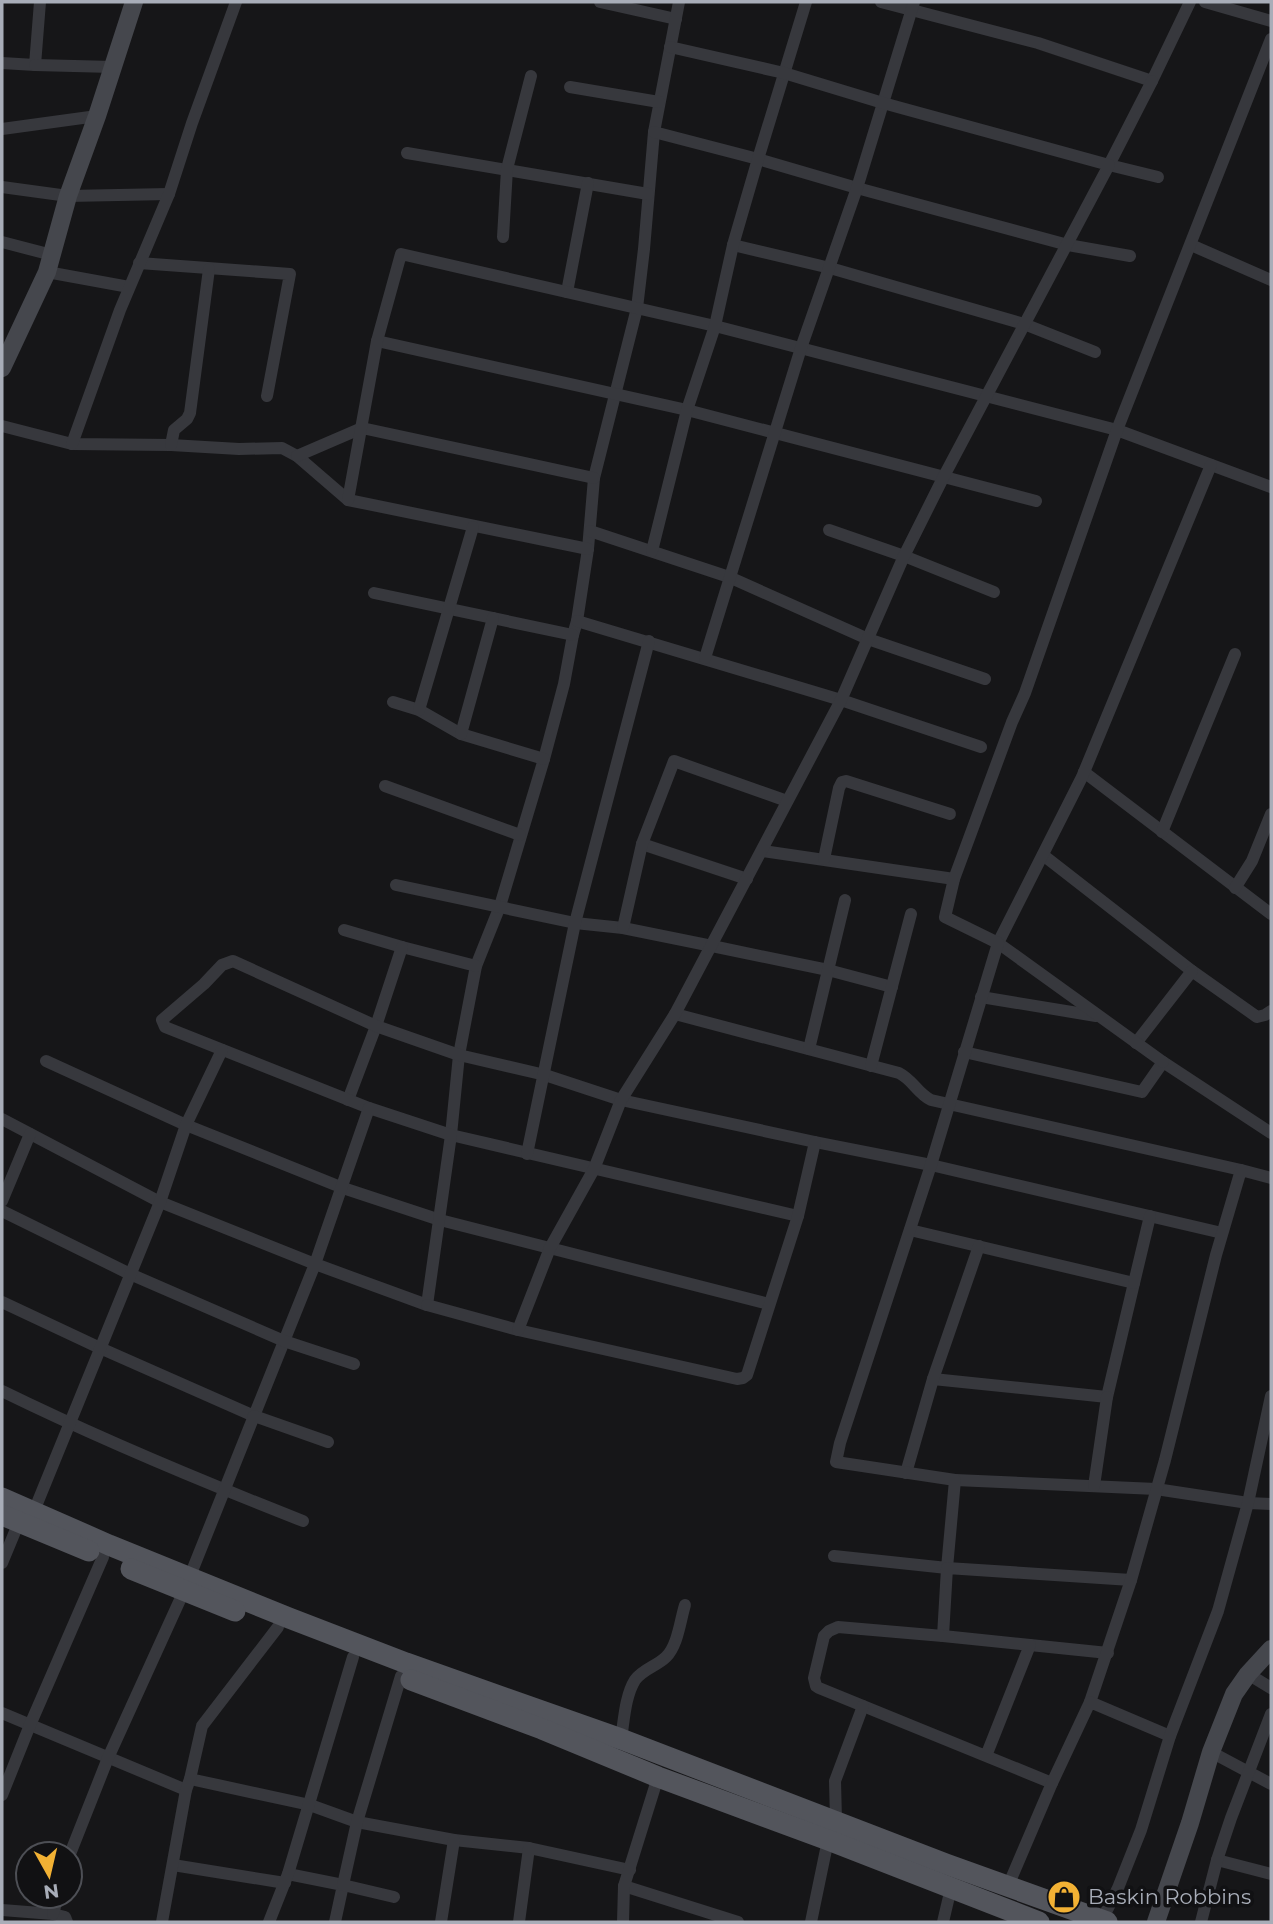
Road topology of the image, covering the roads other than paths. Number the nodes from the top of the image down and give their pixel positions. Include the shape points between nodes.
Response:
1 (40, 2) edge
2 (134, 2) edge
3 (236, 2) edge
4 (600, 2) edge
5 (680, 2) edge
6 (806, 2) edge
7 (881, 2) edge
8 (1190, 2) edge
9 (1208, 2) edge
10 (913, 5) edge
11 (676, 19) junction
12 (1271, 20) edge
13 (1271, 39) edge
14 (670, 47) junction
15 (2, 63) edge
16 (35, 65) junction
17 (113, 67) junction
18 (784, 73) junction
19 (531, 76) dead end
20 (1152, 81) junction
21 (570, 87) dead end
22 (659, 102) junction
23 (883, 103) junction
24 (97, 116) junction
25 (2, 129) edge
26 (654, 132) junction
27 (407, 153) dead end
28 (758, 159) junction
29 (1109, 165) junction
30 (506, 169) junction
31 (1158, 177) dead end
32 (588, 183) junction
33 (2, 187) edge
34 (857, 188) junction
35 (169, 194) junction
36 (648, 194) junction
37 (68, 196) junction
38 (503, 237) dead end
39 (2, 242) edge
40 (733, 245) junction
41 (1068, 245) junction
42 (1191, 245) junction
43 (1130, 256) dead end
44 (50, 263) junction
45 (139, 263) junction
46 (830, 268) junction
47 (209, 269) junction
48 (1271, 280) edge
49 (129, 287) junction
50 (567, 292) junction
51 (637, 308) junction
52 (1024, 324) junction
53 (715, 326) junction
54 (377, 341) junction
55 (7, 343) edge
56 (801, 348) junction
57 (1095, 352) dead end
58 (2, 368) edge
59 (615, 394) junction
60 (267, 396) dead end
61 (986, 396) junction
62 (687, 410) junction
63 (2, 426) edge
64 (362, 428) junction
65 (1117, 430) junction
66 (775, 433) junction
67 (72, 444) junction
68 (172, 445) junction
69 (297, 456) junction
70 (1211, 465) junction
71 (944, 476) junction
72 (594, 478) junction
73 (1271, 487) edge
74 (348, 500) junction
75 (1035, 501) dead end
76 (473, 527) junction
77 (829, 530) dead end
78 (590, 531) junction
79 (588, 549) junction
80 (652, 551) junction
81 (904, 556) junction
82 (729, 577) junction
83 (994, 592) dead end
84 (374, 593) dead end
85 (450, 609) junction
86 (493, 618) junction
87 (577, 621) junction
88 (573, 635) junction
89 (868, 639) junction
90 (649, 641) junction
91 (1235, 654) dead end
92 (705, 658) junction
93 (985, 679) dead end
94 (841, 700) junction
95 (393, 702) dead end
96 (419, 710) junction
97 (461, 734) junction
98 (982, 747) dead end
99 (544, 759) junction
100 (1084, 772) junction
101 (385, 786) dead end
102 (787, 801) junction
103 (950, 814) dead end
104 (1271, 814) edge
105 (1162, 832) junction
106 (520, 835) junction
107 (642, 844) junction
108 (763, 851) junction
109 (1043, 855) junction
110 (824, 859) junction
111 (747, 879) junction
112 (954, 880) junction
113 (396, 885) dead end
114 (1235, 888) junction
115 (845, 900) dead end
116 (500, 906) junction
117 (911, 914) dead end
118 (1271, 915) edge
119 (575, 923) junction
120 (623, 928) junction
121 (344, 930) dead end
122 (998, 943) junction
123 (712, 946) junction
124 (402, 947) junction
125 (476, 966) junction
126 (828, 971) junction
127 (1192, 971) junction
128 (892, 987) junction
129 (981, 997) junction
130 (1271, 1011) edge
131 (675, 1014) junction
132 (1100, 1017) junction
133 (376, 1026) junction
134 (1136, 1043) junction
135 (809, 1049) junction
136 (222, 1050) junction
137 (964, 1052) junction
138 (459, 1055) junction
139 (46, 1061) dead end
140 (1163, 1062) junction
141 (870, 1066) junction
142 (545, 1075) junction
143 (348, 1100) junction
144 (621, 1100) junction
145 (949, 1104) junction
146 (369, 1108) junction
147 (2, 1119) edge
148 (186, 1125) junction
149 (1271, 1133) edge
150 (30, 1134) junction
151 (450, 1135) junction
152 (815, 1142) junction
153 (527, 1154) junction
154 (931, 1165) junction
155 (594, 1169) junction
156 (1241, 1170) junction
157 (1271, 1178) edge
158 (343, 1188) junction
159 (2, 1201) edge
160 (160, 1202) junction
161 (2, 1211) edge
162 (798, 1216) junction
163 (1150, 1216) junction
164 (440, 1220) junction
165 (910, 1230) junction
166 (1222, 1233) junction
167 (979, 1246) junction
168 (550, 1248) junction
169 (315, 1264) junction
170 (130, 1274) junction
171 (1134, 1283) junction
172 (2, 1302) edge
173 (769, 1304) junction
174 (427, 1305) junction
175 (518, 1330) junction
176 (284, 1341) junction
177 (100, 1348) junction
178 (354, 1364) dead end
179 (933, 1379) junction
180 (2, 1391) edge
181 (1271, 1396) edge
182 (1107, 1397) junction
183 (254, 1416) junction
184 (69, 1424) junction
185 (1268, 1424) edge
186 (328, 1442) dead end
187 (906, 1473) junction
188 (955, 1480) junction
189 (1094, 1486) junction
190 (1156, 1489) junction
191 (224, 1490) junction
192 (2, 1498) edge
193 (1248, 1503) junction
194 (1271, 1504) edge
195 (18, 1516) edge
196 (303, 1521) dead end
197 (834, 1556) dead end
198 (103, 1557) junction
199 (2, 1563) edge
200 (947, 1568) junction
201 (1131, 1580) junction
202 (186, 1584) junction
203 (685, 1605) dead end
204 (278, 1627) junction
205 (943, 1636) junction
206 (1030, 1645) junction
207 (1271, 1649) edge
208 (1108, 1653) junction
209 (354, 1657) junction
210 (1248, 1674) junction
211 (401, 1676) junction
212 (1271, 1688) edge
213 (1090, 1702) junction
214 (863, 1706) junction
215 (2, 1713) edge
216 (1271, 1714) edge
217 (30, 1725) junction
218 (1170, 1736) junction
219 (621, 1739) junction
220 (1211, 1752) junction
221 (986, 1756) junction
222 (108, 1758) junction
223 (1248, 1772) junction
224 (658, 1777) junction
225 (1052, 1783) junction
226 (188, 1784) junction
227 (1271, 1784) edge
228 (2, 1795) edge
229 (310, 1805) junction
230 (357, 1822) junction
231 (832, 1830) junction
232 (76, 1840) edge
233 (454, 1840) junction
234 (528, 1848) junction
235 (1217, 1860) junction
236 (173, 1865) junction
237 (630, 1870) junction
238 (1271, 1874) edge
239 (287, 1879) junction
240 (343, 1885) junction
241 (624, 1886) junction
242 (1009, 1886) junction
243 (951, 1888) junction
244 (394, 1897) dead end
245 (2, 1910) edge
246 (54, 1910) edge
247 (53, 1914) junction
248 (716, 1919) edge
249 (1104, 1921) edge
250 (67, 1922) edge
251 (162, 1922) edge
252 (269, 1922) edge
253 (335, 1922) edge
254 (441, 1922) edge
255 (519, 1922) edge
256 (622, 1922) edge
257 (738, 1922) edge
258 (811, 1922) edge
259 (943, 1922) edge
260 (1039, 1922) edge
261 (1156, 1922) edge
262 (1201, 1922) edge

1 - 16 street
2 - 17 street
3 - 35 street
4 - 11 street
5 - 11 street
6 - 18 street
7 - 10 street
8 - 20 street
9 - 12 street
10 - 20 street
10 - 23 street
11 - 14 street
13 - 42 street
14 - 18 street
14 - 22 street
15 - 16 street
16 - 17 street
17 - 24 street
18 - 23 street
18 - 28 street
19 - 30 street
20 - 29 street
21 - 22 street
22 - 26 street
23 - 29 street
23 - 34 street
24 - 25 street
24 - 37 street
26 - 28 street
26 - 36 street
27 - 30 street
28 - 34 street
28 - 40 street
29 - 31 street
29 - 41 street
30 - 32 street
30 - 38 street
32 - 36 street
32 - 50 street
33 - 37 street
34 - 41 street
34 - 46 street
35 - 37 street
35 - 45 street
36 - 51 street
37 - 44 street
39 - 44 street
40 - 46 street
40 - 53 street
41 - 43 street
41 - 52 street
42 - 48 street
42 - 65 street
44 - 49 street
44 - 55 street
45 - 47 street
45 - 49 street
46 - 52 street
46 - 56 street
47 - 60 street via 290,274
47 - 68 street via 190,413 174,430
49 - 67 street
50 - 51 street
50 - 54 street via 401,254
51 - 53 street
51 - 59 street
52 - 57 street
52 - 61 street
53 - 56 street
53 - 62 street
54 - 59 street
54 - 64 street
55 - 58 street
56 - 61 street
56 - 66 street
59 - 62 street
59 - 72 street
61 - 65 street
61 - 71 street
62 - 66 street
62 - 80 street
63 - 67 street
64 - 69 street
64 - 72 street
64 - 74 street
65 - 70 street
65 - 112 street
66 - 71 street
66 - 82 street
67 - 68 street
68 - 69 street via 282,448
69 - 74 street
70 - 73 street
70 - 100 street
71 - 75 street
71 - 81 street
72 - 78 street
74 - 76 street
76 - 79 street
76 - 85 street
77 - 81 street
78 - 79 street
78 - 80 street
79 - 87 street
80 - 82 street
81 - 83 street
81 - 89 street
82 - 89 street
82 - 92 street
84 - 85 street
85 - 86 street
85 - 96 street
86 - 88 street
86 - 97 street
87 - 88 street
87 - 90 street
88 - 99 street
89 - 93 street
89 - 94 street
90 - 92 street
90 - 119 street
91 - 105 street
92 - 94 street
94 - 98 street
94 - 102 street
95 - 96 street
96 - 97 street
97 - 99 street
99 - 106 street
100 - 105 street
100 - 109 street
101 - 106 street
102 - 107 street via 674,761
102 - 108 street
103 - 110 street via 842,782
104 - 114 street
105 - 114 street
106 - 116 street
107 - 111 street
107 - 120 street
108 - 110 street
108 - 111 street
109 - 122 street
109 - 127 street
110 - 112 street
111 - 123 street
112 - 122 street via 945,917
113 - 116 street
114 - 118 street
115 - 126 street
116 - 119 street
116 - 125 street
117 - 128 street
119 - 120 street
119 - 142 street
120 - 123 street
121 - 124 street
122 - 129 street
122 - 132 street
123 - 126 street
123 - 131 street
124 - 125 street
124 - 133 street
125 - 138 street
126 - 128 street
126 - 135 street
127 - 130 street via 1257,1017
127 - 134 street
128 - 141 street
129 - 132 street
129 - 137 street
131 - 135 street
131 - 144 street
132 - 134 street
133 - 136 street via 233,961 226,962 162,1020 165,1027
133 - 138 street
133 - 143 street
134 - 140 street
135 - 141 street
136 - 143 street
136 - 148 street
137 - 140 street via 1142,1092
137 - 145 street
138 - 142 street
138 - 151 street
139 - 148 street
140 - 149 street
141 - 145 street via 909,1077 924,1097
142 - 144 street
142 - 153 street
143 - 146 street
144 - 152 street
144 - 155 street
145 - 154 street
145 - 156 street
146 - 151 street
146 - 158 street
147 - 150 street
148 - 158 street
148 - 160 street
150 - 159 street
150 - 160 street
151 - 153 street
151 - 164 street
152 - 154 street
152 - 162 street
153 - 155 street
154 - 163 street
154 - 165 street
155 - 162 street
155 - 168 street
156 - 157 street
156 - 166 street
158 - 164 street
158 - 169 street
160 - 169 street
160 - 170 street
161 - 170 street
162 - 173 street
163 - 166 street
163 - 171 street
164 - 168 street
164 - 174 street
165 - 167 street
165 - 187 street via 836,1462
166 - 190 street
167 - 171 street
167 - 179 street
168 - 173 street
168 - 175 street
169 - 174 street
169 - 176 street
170 - 176 street
170 - 177 street
171 - 182 street
172 - 177 street
173 - 175 street via 747,1375 737,1379
174 - 175 street
176 - 178 street
176 - 183 street
177 - 183 street
177 - 184 street
179 - 182 street
179 - 187 street
180 - 184 street
181 - 185 street
182 - 189 street
183 - 186 street
183 - 191 street
184 - 191 street
184 - 195 street
185 - 193 street
187 - 188 street
188 - 189 street
188 - 200 street
189 - 190 street
190 - 193 street
190 - 201 street
191 - 196 street
191 - 202 street
192 - 195 main road
193 - 194 street
193 - 218 street via 1218,1611
195 - 198 main road
195 - 199 street
195 - 202 main road via 110,1545
197 - 200 street
198 - 202 main road
198 - 217 street
200 - 201 street
200 - 205 street
201 - 208 street
202 - 204 main road
202 - 219 main road
202 - 222 street
203 - 219 street via 667,1656 634,1682
204 - 209 main road
204 - 226 street via 202,1726
205 - 206 street
205 - 214 street via 829,1631 814,1678 816,1686
206 - 208 street
206 - 221 street
207 - 210 street
208 - 213 street
209 - 211 main road
209 - 229 street
210 - 212 street
210 - 220 street via 1234,1694
211 - 224 main road
211 - 230 street
213 - 218 street
213 - 225 street
214 - 221 street
214 - 231 street via 835,1781
215 - 217 street
216 - 223 street
217 - 222 street
217 - 228 street
218 - 249 street via 1141,1830
219 - 231 main road
220 - 223 street
220 - 261 street
221 - 225 street
222 - 226 street
222 - 232 street
223 - 227 street
223 - 235 street
224 - 231 main road
224 - 237 street
225 - 242 street
226 - 229 street
226 - 236 street
229 - 230 street
229 - 239 street
230 - 233 street
230 - 240 street
231 - 242 main road
231 - 243 main road
231 - 258 street
233 - 234 street
233 - 254 street
234 - 237 street
234 - 255 street
235 - 238 street
235 - 262 street
236 - 239 street
236 - 251 street
237 - 241 street
239 - 240 street
239 - 252 street
240 - 244 street
240 - 253 street
241 - 248 street
241 - 256 street
242 - 249 main road
243 - 259 street
243 - 260 main road
245 - 247 street
246 - 247 street
247 - 250 street
248 - 257 street

